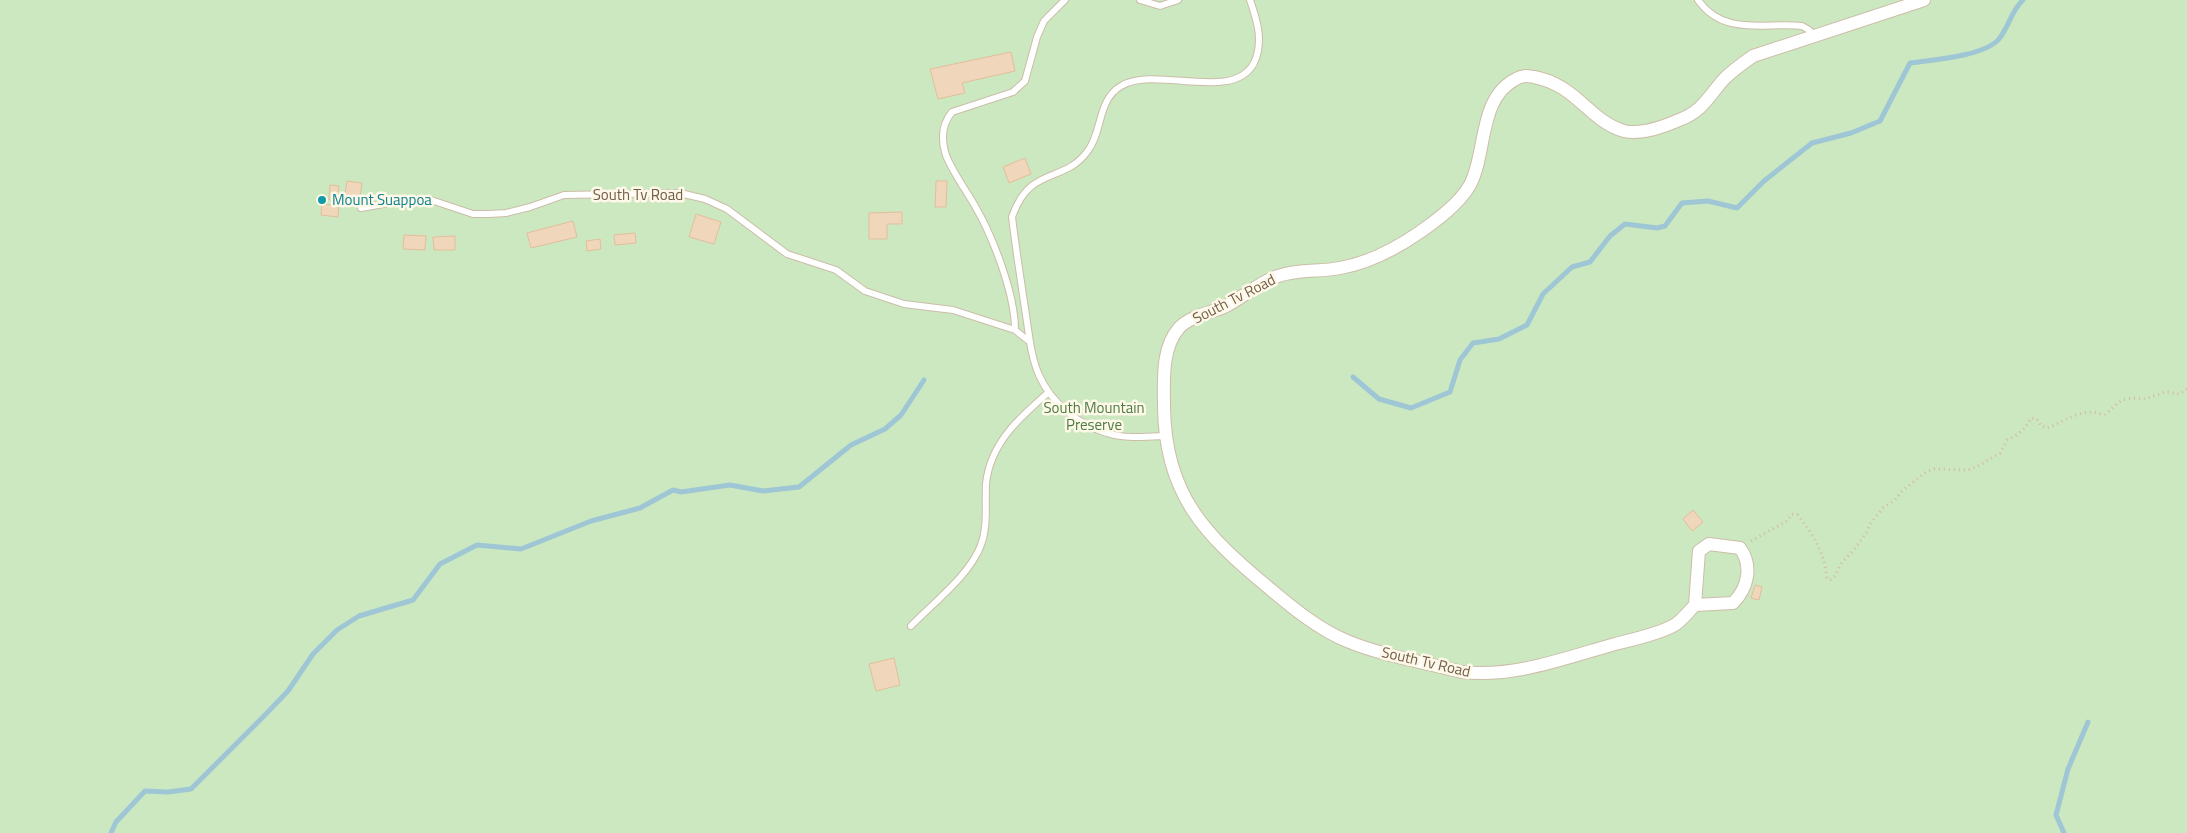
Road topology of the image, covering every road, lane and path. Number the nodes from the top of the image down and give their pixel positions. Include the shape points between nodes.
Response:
1 (1065, 0) edge
2 (1140, 0) edge
3 (1178, 0) edge
4 (1250, 0) edge
5 (1698, 0) edge
6 (1924, 0) edge
7 (1814, 35) junction
8 (361, 208) dead end
9 (1015, 330) junction
10 (1030, 342) junction
11 (2187, 389) edge
12 (1049, 392) junction
13 (1164, 436) junction
14 (1740, 548) junction
15 (1695, 605) junction
16 (911, 626) dead end

1 - 9 lane via 1044,21 1025,81 1013,92 952,112 943,128 945,154 977,210 1004,271 1015,312
2 - 3 lane via 1160,6
4 - 10 lane via 1259,36 1258,53 1250,70 1230,80 1211,83 1153,78 1134,80 1121,86 1103,107 1088,152 1078,162 1030,186 1018,201 1012,217
5 - 7 lane via 1705,10 1725,21 1745,26 1802,26
6 - 7 street, South Tv Road
7 - 13 street, South Tv Road via 1754,56 1736,67 1697,112 1678,121 1637,132 1610,125 1556,83 1525,75 1515,79 1505,87 1488,115 1470,186 1462,197 1420,232 1359,264 1276,276 1225,306 1180,327 1166,358
8 - 9 lane, South Tv Road via 411,198 431,200 473,214 489,214 530,207 564,195 680,193 727,209 787,254 836,270 865,291 904,304 954,310
9 - 10 lane, South Tv Road
10 - 12 lane via 1039,375
11 - 14 path via 2180,394 2165,392 2145,399 2122,400 2104,415 2095,411 2079,413 2047,428 2031,418 2016,437 2007,440 2000,452 1978,466 1968,470 1934,469 1926,472 1883,508 1830,580 1813,534 1798,514 1792,514 1787,521
12 - 13 lane via 1061,407 1107,434
12 - 16 lane via 1017,420 997,447 986,482 986,518 981,545 967,570
13 - 15 street, South Tv Road via 1175,478 1207,532 1230,556 1300,612 1325,630 1354,644 1462,672 1499,673 1525,669 1637,638 1676,624
14 - 15 street via 1709,544 1699,550
14 - 15 street via 1747,565 1747,581 1742,594 1732,603

